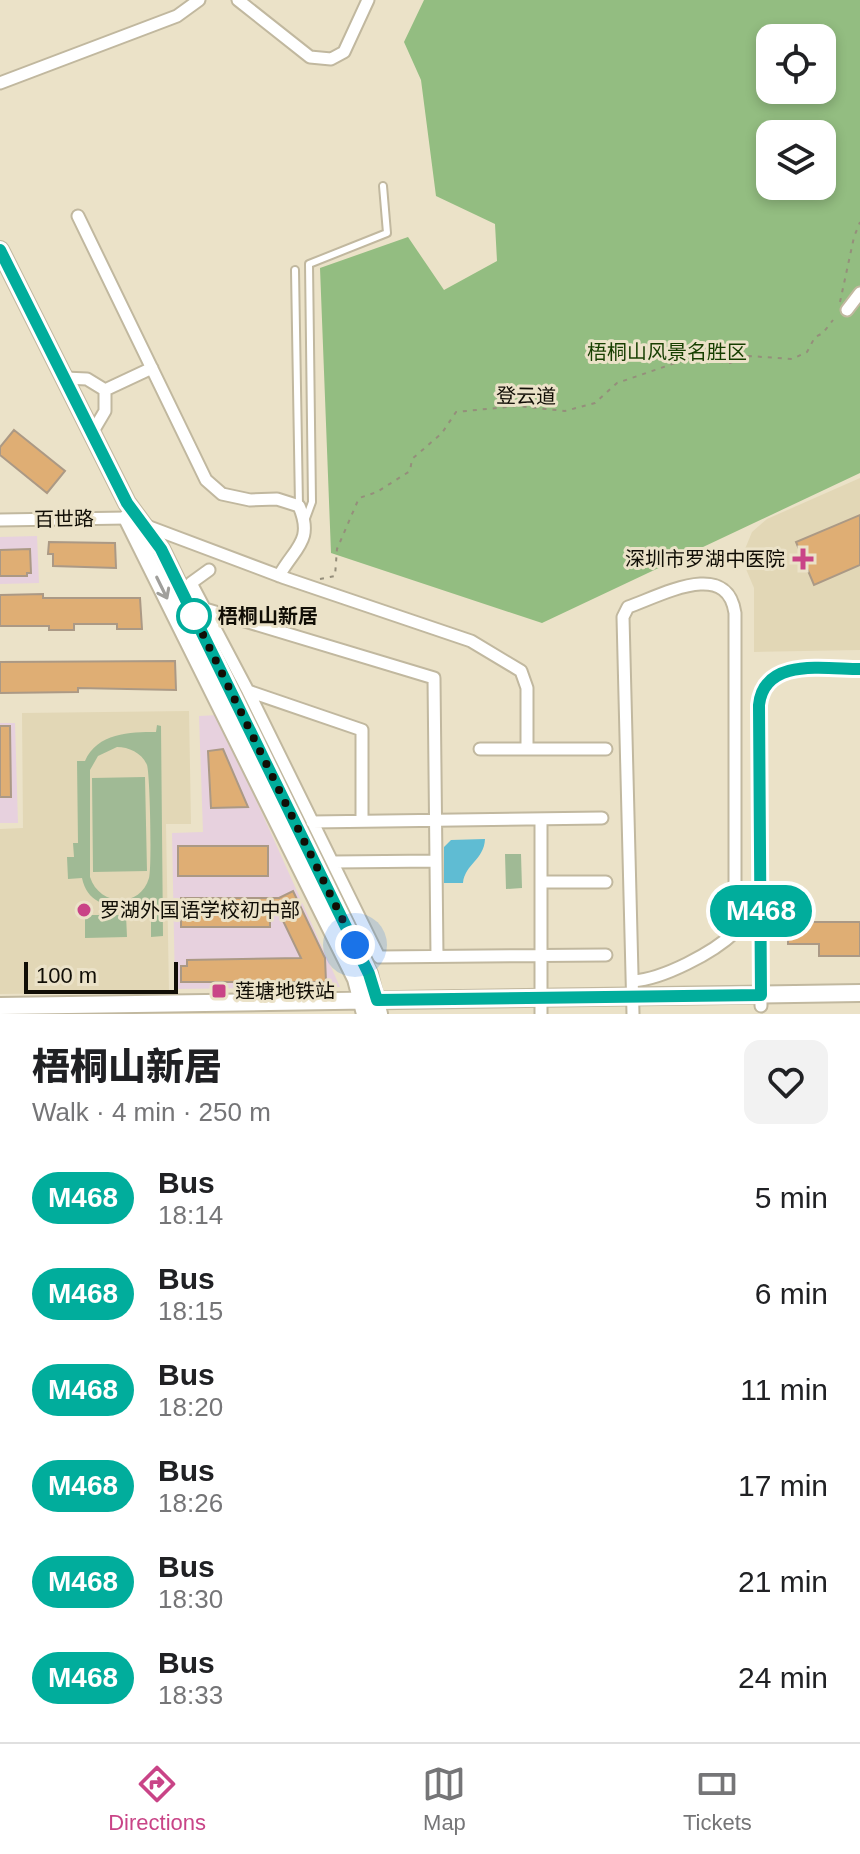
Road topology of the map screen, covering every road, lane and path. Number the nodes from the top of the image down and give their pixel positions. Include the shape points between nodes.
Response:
1 (199, 0) edge
2 (238, 0) edge
3 (368, 0) edge
4 (0, 83) edge
5 (383, 186) dead end
6 (78, 216) dead end
7 (860, 222) edge
8 (0, 250) edge
9 (295, 270) dead end
10 (860, 293) edge
11 (843, 308) joint
12 (833, 320) dead end
13 (152, 368) junction
14 (65, 378) junction
15 (105, 390) junction
16 (92, 433) junction
17 (299, 506) junction
18 (0, 520) edge
19 (135, 521) junction
20 (305, 521) junction
21 (209, 570) dead end
22 (279, 576) junction
23 (315, 580) dead end
24 (205, 609) junction
25 (860, 669) edge
26 (248, 691) junction
27 (527, 748) junction
28 (480, 749) dead end
29 (606, 749) dead end
30 (602, 818) dead end
31 (436, 819) junction
32 (541, 819) junction
33 (362, 820) junction
34 (312, 822) junction
35 (436, 861) junction
36 (334, 862) junction
37 (541, 882) junction
38 (606, 882) dead end
39 (606, 955) dead end
40 (437, 956) junction
41 (541, 956) junction
42 (860, 993) edge
43 (633, 1000) edge
44 (761, 1000) junction
45 (860, 1004) edge
46 (0, 1006) edge
47 (541, 1007) edge
48 (371, 1008) edge
49 (154, 1014) edge

1 - 4 street via 177,16
2 - 3 street via 304,53 324,60 344,52
5 - 20 lane via 387,233 309,264 312,502
6 - 13 street
7 - 11 path
8 - 14 street
9 - 17 lane
10 - 11 street
12 - 23 path, 登云道 via 807,352 792,359 749,356 730,363 690,358 617,383 595,403 565,411 517,406 456,412 442,433 412,459 410,471 359,498 337,549 335,576
13 - 15 street
13 - 17 street via 206,480 222,494
14 - 15 street via 87,379
14 - 16 street
15 - 16 street via 105,411
16 - 19 street
17 - 20 street
18 - 19 street, 百世路
19 - 22 street
19 - 48 street
20 - 22 street via 304,540
21 - 24 street via 191,583
22 - 27 street via 471,641 521,671 527,688
24 - 26 street
24 - 31 street via 434,678
25 - 44 street via 789,671 772,677 761,690
26 - 33 street via 362,730
26 - 34 street
27 - 28 street
27 - 29 street
30 - 32 street
31 - 32 street
31 - 33 street
31 - 35 street
32 - 37 street
33 - 34 street
34 - 36 street
35 - 36 street
35 - 40 street
36 - 40 street via 379,957
37 - 38 street
37 - 41 street
39 - 41 street
40 - 41 street
41 - 47 street
42 - 44 street
43 - 43 street via 623,617 628,607 696,583 714,584 726,590 735,613 735,932 722,945 648,980
43 - 44 street
43 - 47 street
44 - 45 street
46 - 48 street
47 - 48 street
48 - 49 street

